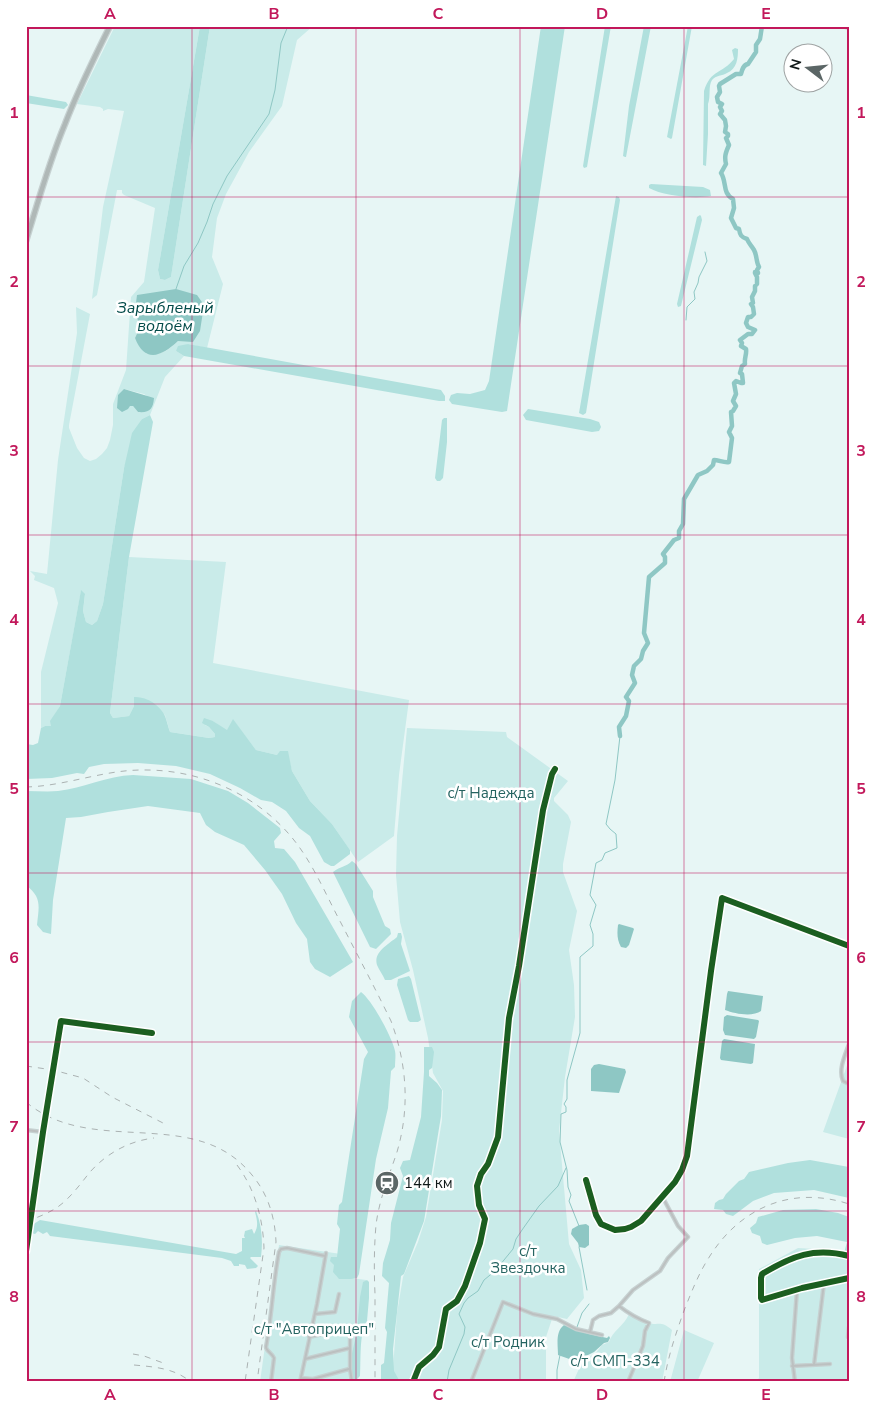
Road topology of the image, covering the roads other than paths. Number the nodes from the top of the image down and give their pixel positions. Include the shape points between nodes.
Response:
1 (110, 26) edge
2 (26, 241) edge
3 (555, 769) dead end
4 (849, 946) edge
5 (61, 1021) joint
6 (152, 1033) dead end
7 (849, 1044) edge
8 (849, 1084) edge
9 (26, 1130) edge
10 (43, 1132) junction
11 (586, 1180) dead end
12 (662, 1196) junction
13 (26, 1251) edge
14 (849, 1256) edge
15 (849, 1278) edge
16 (824, 1283) junction
17 (797, 1290) junction
18 (339, 1294) dead end
19 (619, 1306) junction
20 (315, 1314) junction
21 (849, 1327) edge
22 (590, 1332) junction
23 (602, 1334) dead end
24 (309, 1337) junction
25 (848, 1337) edge
26 (350, 1348) junction
27 (305, 1359) junction
28 (830, 1364) dead end
29 (814, 1365) junction
30 (792, 1366) junction
31 (350, 1369) junction
32 (301, 1378) junction
33 (271, 1382) edge
34 (300, 1382) edge
35 (352, 1382) edge
36 (413, 1382) edge
37 (471, 1382) edge
38 (628, 1382) edge
39 (795, 1382) edge

1 - 2 highway via 65,124
3 - 36 street via 543,810 508,1018 498,1137 476,1186 485,1219 480,1243 465,1286 457,1301 446,1309 439,1346 419,1367
4 - 12 street via 722,898 687,1156 675,1182
5 - 6 street
5 - 10 street
7 - 8 street via 841,1069 843,1081
9 - 10 street
10 - 13 street
11 - 12 street via 599,1221 616,1230 637,1224
12 - 19 street via 678,1226 688,1237 660,1271 633,1290
14 - 17 street via 818,1252 804,1254 762,1274 762,1300
15 - 16 street
16 - 17 street
16 - 29 street
17 - 30 street
18 - 20 street via 335,1312
19 - 22 street via 611,1314 593,1320
19 - 38 street via 649,1323
20 - 24 street
20 - 33 street via 326,1255 287,1248 280,1250 266,1347 274,1358
21 - 25 street
22 - 23 street
22 - 37 street via 503,1302
24 - 26 street via 350,1328
24 - 27 street
26 - 27 street
26 - 31 street
27 - 32 street
28 - 29 street
29 - 30 street
30 - 39 street
31 - 32 street via 313,1379
31 - 35 street
32 - 34 street

